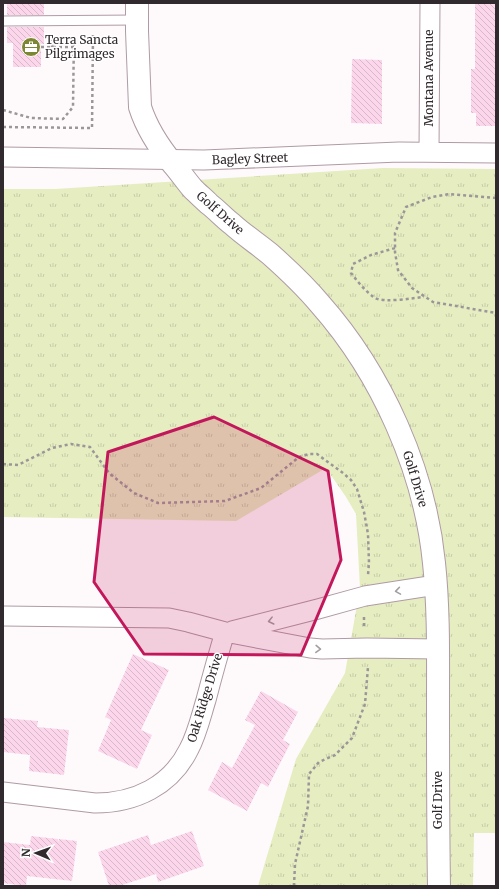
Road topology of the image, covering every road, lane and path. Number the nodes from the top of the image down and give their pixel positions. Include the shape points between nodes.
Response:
1 (430, 3) edge
2 (137, 12) edge
3 (74, 20) junction
4 (3, 21) edge
5 (93, 21) junction
6 (41, 47) dead end
7 (74, 48) junction
8 (3, 110) edge
9 (3, 127) edge
10 (429, 152) junction
11 (496, 153) edge
12 (3, 157) edge
13 (170, 160) junction
14 (496, 198) edge
15 (395, 248) junction
16 (425, 297) junction
17 (496, 313) edge
18 (3, 464) edge
19 (436, 585) junction
20 (365, 596) junction
21 (3, 616) edge
22 (225, 632) junction
23 (367, 648) junction
24 (438, 649) junction
25 (3, 792) edge
26 (294, 886) edge
27 (439, 886) edge

1 - 10 street, Montana Avenue
2 - 5 lane
2 - 13 street, Golf Drive via 140,108 158,145
3 - 4 lane
3 - 5 lane
3 - 7 path
5 - 9 path via 92,128
6 - 7 path
7 - 8 path via 73,108 63,120 31,118
10 - 11 street, Bagley Street
10 - 13 street, Bagley Street
12 - 13 street, Bagley Street
13 - 19 street, Golf Drive via 193,189 302,284 338,325 363,361 396,422 412,462 426,515
14 - 15 path via 449,194 406,207 396,233
15 - 16 path via 398,270 412,288
15 - 16 path via 371,255 353,264 351,274 376,298 393,300
16 - 17 path via 433,302
18 - 20 path via 18,465 52,448 71,444 90,447 109,472 134,493 158,503 225,501 261,488 299,457 317,454 343,473 357,489 368,534 369,563
19 -> 20 street
19 - 24 street, Golf Drive
20 -> 22 street
20 - 23 path via 364,634
21 - 22 street via 169,618
22 -> 23 street via 310,648
22 - 25 street, Oak Ridge Drive via 190,747 178,767 159,785 136,796 109,803
23 - 24 street
23 - 26 path via 369,661 365,704 352,738 335,755 319,762 309,774 308,806 295,864
24 - 27 street, Golf Drive

